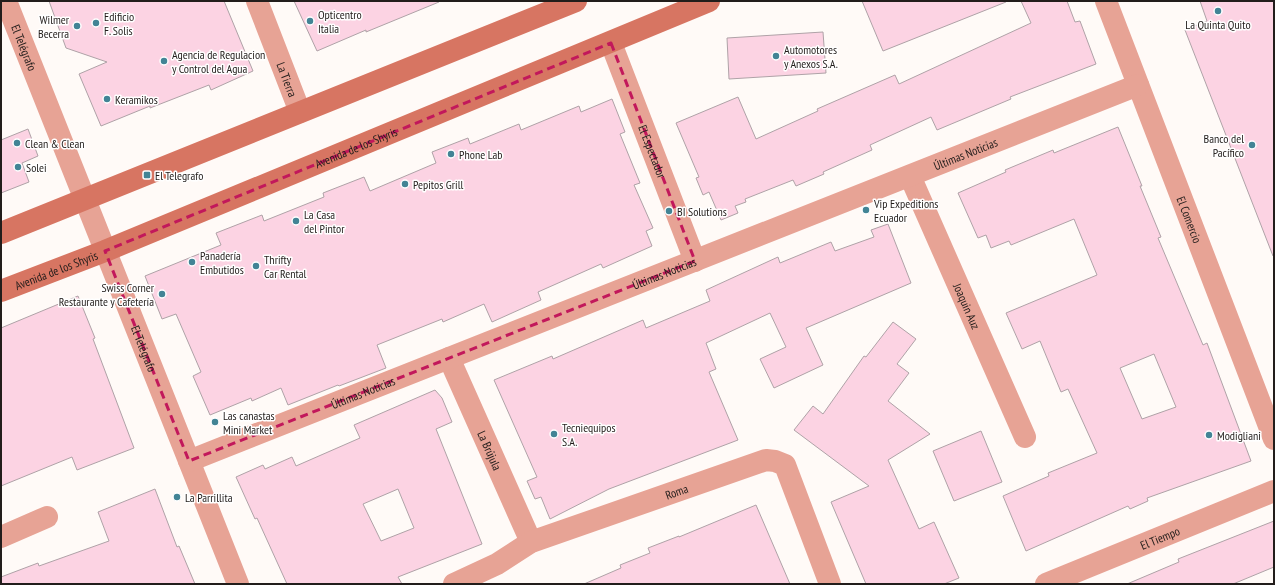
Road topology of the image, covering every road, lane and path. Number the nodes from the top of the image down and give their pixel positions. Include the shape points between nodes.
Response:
1 (6, 1) edge
2 (257, 1) edge
3 (576, 1) edge
4 (709, 1) edge
5 (1106, 1) edge
6 (611, 42) junction
7 (1138, 85) junction
8 (300, 112) junction
9 (910, 176) junction
10 (85, 199) junction
11 (1, 233) edge
12 (105, 251) junction
13 (696, 260) junction
14 (1, 291) edge
15 (450, 358) junction
16 (1025, 437) dead end
17 (1274, 439) edge
18 (189, 461) junction
19 (1274, 491) edge
20 (47, 517) dead end
21 (1, 537) edge
22 (531, 542) junction
23 (238, 584) edge
24 (454, 584) edge
25 (830, 584) edge
26 (1046, 584) edge

1 - 10 street, El Telégrafo
2 - 8 street, La Tierra
3 - 8 main road
4 - 6 main road, Avenida de los Shyris
5 - 7 street, El Comercio
6 - 12 main road, Avenida de los Shyris
6 - 13 street, El Espectador
7 - 9 street, Últimas Noticias
7 - 17 street, El Comercio
8 - 10 main road
9 - 13 street, Últimas Noticias
9 - 16 street, Joaquin Auz
10 - 11 main road
10 - 12 street, El Telégrafo
12 - 14 main road, Avenida de los Shyris
12 - 18 street, El Telégrafo
13 - 15 street, Últimas Noticias
15 - 18 street, Últimas Noticias
15 - 22 street, La Brújula
18 - 23 street, El Telégrafo
19 - 26 street, El Tiempo
20 - 21 street
22 - 24 street, Roma via 497,564
22 - 25 street, Roma via 766,460 775,461 785,465

